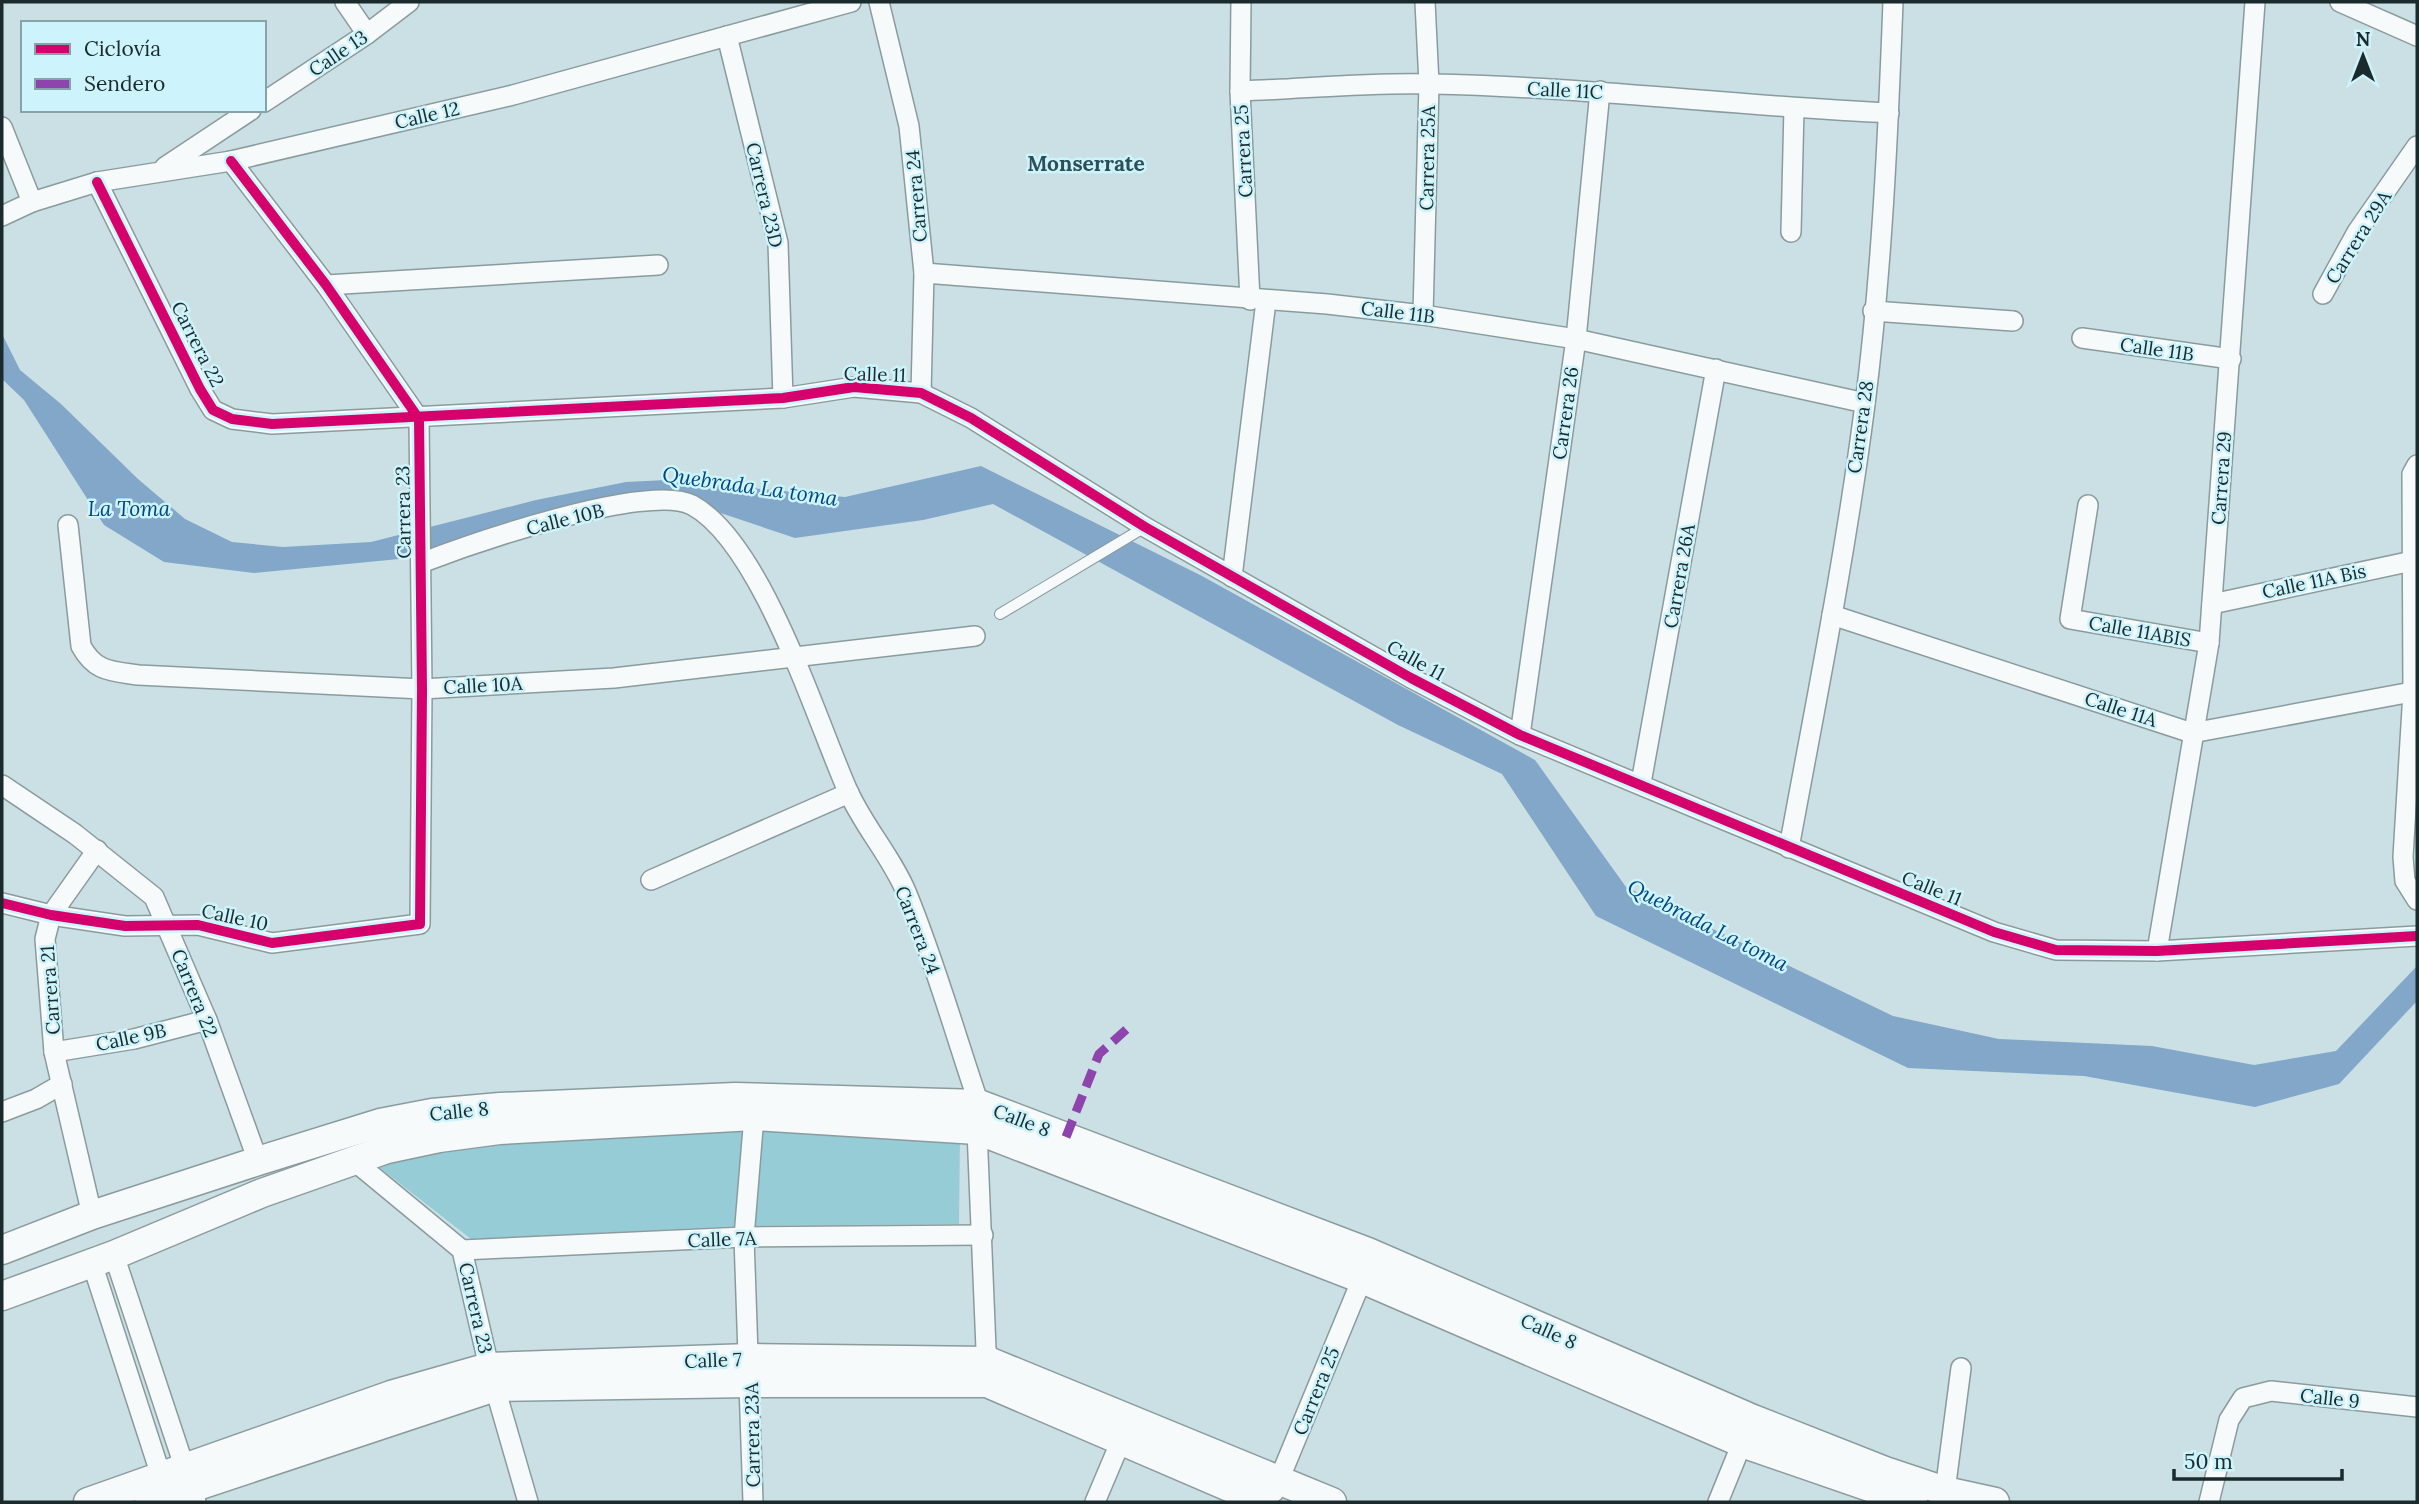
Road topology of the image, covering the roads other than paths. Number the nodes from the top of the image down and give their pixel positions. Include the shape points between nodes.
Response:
1 (345, 2) edge
2 (410, 2) edge
3 (851, 2) edge
4 (879, 2) edge
5 (1241, 2) edge
6 (1425, 2) edge
7 (1893, 2) edge
8 (2255, 2) edge
9 (2340, 2) edge
10 (367, 34) junction
11 (727, 36) junction
12 (2417, 36) edge
13 (1429, 84) junction
14 (1240, 91) junction
15 (1600, 91) junction
16 (266, 101) edge
17 (1794, 108) junction
18 (248, 112) edge
19 (1889, 113) junction
20 (2, 127) edge
21 (2417, 146) edge
22 (230, 161) junction
23 (158, 171) junction
24 (97, 182) junction
25 (32, 202) junction
26 (2, 216) edge
27 (1791, 232) dead end
28 (658, 265) dead end
29 (924, 273) junction
30 (326, 285) junction
31 (2323, 294) dead end
32 (1258, 300) junction
33 (1873, 311) junction
34 (1423, 315) junction
35 (2012, 321) dead end
36 (2082, 338) dead end
37 (1576, 339) junction
38 (2231, 359) junction
39 (1716, 369) junction
40 (921, 393) junction
41 (783, 398) junction
42 (1865, 403) junction
43 (419, 419) junction
44 (2417, 465) edge
45 (2088, 505) dead end
46 (708, 519) joint
47 (68, 525) dead end
48 (1145, 527) junction
49 (2415, 560) edge
50 (421, 561) junction
51 (1233, 577) junction
52 (2212, 604) junction
53 (1000, 614) dead end
54 (1832, 615) junction
55 (975, 636) dead end
56 (2209, 643) junction
57 (792, 658) junction
58 (422, 689) junction
59 (2415, 692) edge
60 (2192, 733) junction
61 (1520, 735) junction
62 (1641, 783) junction
63 (2, 785) edge
64 (849, 793) junction
65 (1789, 848) junction
66 (97, 850) junction
67 (651, 880) dead end
68 (2417, 900) edge
69 (2, 903) edge
70 (51, 915) junction
71 (420, 924) joint
72 (166, 925) junction
73 (2417, 936) edge
74 (2157, 951) junction
75 (207, 1020) junction
76 (54, 1052) junction
77 (62, 1084) junction
78 (2, 1112) edge
79 (754, 1116) junction
80 (978, 1117) junction
81 (352, 1160) junction
82 (258, 1161) junction
83 (93, 1214) junction
84 (983, 1235) junction
85 (744, 1237) junction
86 (2, 1250) edge
87 (462, 1250) junction
88 (103, 1259) junction
89 (1362, 1279) junction
90 (2, 1296) edge
91 (1961, 1368) dead end
92 (750, 1371) junction
93 (987, 1372) junction
94 (492, 1377) junction
95 (2417, 1408) edge
96 (1120, 1443) junction
97 (1742, 1443) junction
98 (174, 1490) edge
99 (1945, 1491) junction
100 (1271, 1495) edge
101 (88, 1502) edge
102 (528, 1502) edge
103 (753, 1502) edge
104 (1095, 1502) edge
105 (1332, 1502) edge
106 (1718, 1502) edge
107 (1913, 1502) edge
108 (1995, 1502) edge
109 (2209, 1502) edge

1 - 10 street
2 - 10 street, Calle 13
3 - 11 street, Calle 12
4 - 29 street, Carrera 24 via 909,125
5 - 14 street, Carrera 25
6 - 13 street, Carrera 25A
7 - 19 street, Carrera 28
8 - 38 street, Carrera 29
9 - 12 street
10 - 16 street, Calle 13
11 - 22 street, Calle 12 via 513,95
11 - 41 street, Carrera 23D via 778,243
13 - 14 street, Calle 11C
13 - 15 street, Calle 11C
13 - 34 street, Carrera 25A
14 - 32 street, Carrera 25
15 - 17 street, Calle 11C
15 - 37 street, Carrera 26
17 - 19 street, Calle 11C
17 - 27 street
18 - 23 street
19 - 33 street, Carrera 28
20 - 25 street
21 - 31 street, Carrera 29A via 2357,232
22 - 23 street, Calle 12
22 - 30 street
23 - 24 street, Calle 12
24 - 25 street, Calle 12
24 - 43 street, Carrera 22 via 213,411 232,419 272,424
25 - 26 street, Calle 12
28 - 30 street
29 - 32 street, Calle 11B
29 - 40 street, Carrera 24
30 - 43 street
32 - 34 street, Calle 11B
32 - 51 street, Carrera 25
33 - 35 street
33 - 42 street, Carrera 28
34 - 37 street, Calle 11B
36 - 38 street, Calle 11B
37 - 39 street, Calle 11B
37 - 61 street, Carrera 26
38 - 52 street, Carrera 29
39 - 42 street, Calle 11B
39 - 62 street, Carrera 26A
40 - 41 street, Calle 11 via 854,387
40 - 48 street, Calle 11 via 971,418
41 - 43 street, Calle 11
42 - 54 street, Carrera 28
43 - 50 street, Carrera 23
44 - 49 street via 2412,474
45 - 56 street, Calle 11ABIS via 2070,619
46 - 50 street, Calle 10B via 692,505 660,499 587,512
46 - 57 street, Carrera 24 via 743,555
47 - 58 street, Calle 10A via 80,646 89,662 106,670
48 - 51 street, Calle 11
48 - 53 lane
49 - 52 street, Calle 11A Bis
49 - 59 street
50 - 58 street, Carrera 23
51 - 61 street, Calle 11
52 - 56 street, Carrera 29
54 - 60 street, Calle 11A
54 - 65 street, Carrera 28
55 - 57 street, Calle 10A
56 - 60 street, Carrera 29
57 - 58 street, Calle 10A via 614,678
57 - 64 street, Carrera 24
58 - 71 street, Carrera 23
59 - 60 street, Calle 11A
59 - 68 street via 2403,857 2405,881
60 - 74 street, Carrera 29
61 - 62 street, Calle 11
62 - 65 street, Calle 11
63 - 66 street
64 - 67 street
64 - 80 street, Carrera 24 via 907,892
65 - 74 street, Calle 11 via 1994,932 2056,950
66 - 70 street, Carrera 21
66 - 72 street, Carrera 22 via 154,897
69 - 70 street, Calle 10
70 - 72 street, Calle 10 via 125,926
70 - 76 street, Carrera 21 via 45,939
71 - 72 street, Calle 10 via 272,943 198,925
72 - 75 street, Carrera 22
73 - 74 street, Calle 11
75 - 76 street, Calle 9B via 134,1039
75 - 82 street, Carrera 22
76 - 77 street, Carrera 21
77 - 78 street via 36,1100
77 - 83 street, Carrera 21
79 - 80 main road, Calle 8
79 - 81 main road, Calle 8 via 499,1129 439,1138
79 - 85 street, Carrera 23A
80 - 82 main road, Calle 8 via 735,1097 500,1107 380,1123
80 - 84 street, Carrera 24
80 - 89 main road, Calle 8
80 - 99 main road, Calle 8 via 1368,1252 1752,1419
81 - 87 street, Carrera 23
81 - 88 main road, Calle 8
82 - 83 main road, Calle 8
83 - 86 main road, Calle 8
84 - 85 street, Calle 7A
84 - 93 street, Carrera 24
85 - 87 street, Calle 7A
85 - 92 street, Carrera 23A
87 - 94 street, Carrera 23
88 - 90 main road, Calle 8
88 - 98 street
89 - 97 main road, Calle 8
89 - 100 street, Carrera 25
91 - 99 street
92 - 93 main road, Calle 7
92 - 94 main road, Calle 7
92 - 103 street, Carrera 23A
93 - 96 main road, Calle 7
93 - 100 main road, Calle 7
94 - 98 main road, Calle 7
94 - 102 street, Carrera 23
95 - 109 street, Calle 9 via 2271,1391 2244,1398 2229,1420
96 - 100 main road, Calle 7
96 - 104 street
97 - 106 street
97 - 107 main road, Calle 8
98 - 101 main road, Calle 7
99 - 108 main road, Calle 8
100 - 105 main road, Calle 7

